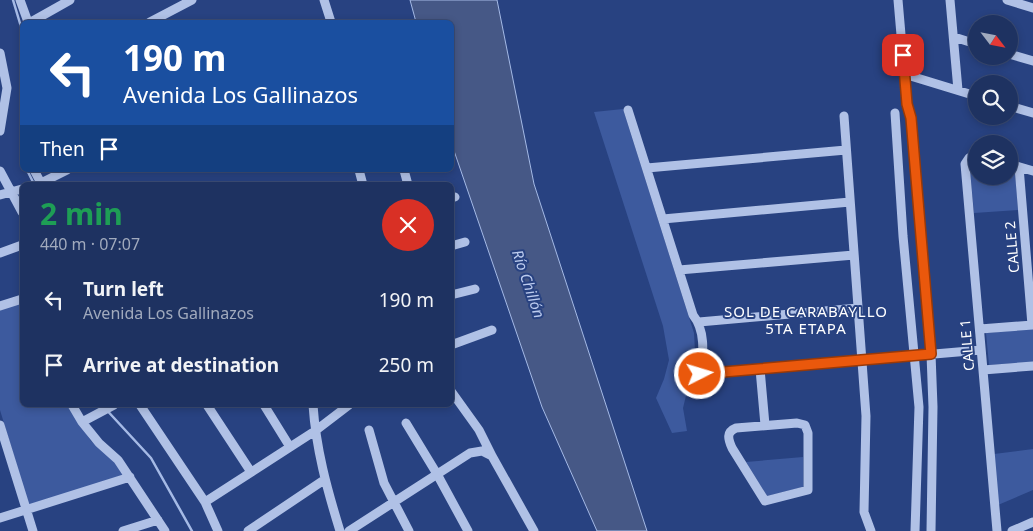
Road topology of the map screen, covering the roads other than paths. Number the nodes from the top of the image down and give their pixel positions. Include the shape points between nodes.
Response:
1 (20, 0) edge
2 (70, 0) edge
3 (192, 0) edge
4 (324, 0) edge
5 (898, 0) edge
6 (950, 0) edge
7 (1007, 0) edge
8 (1033, 8) edge
9 (28, 20) edge
10 (33, 20) edge
11 (154, 20) edge
12 (330, 20) edge
13 (954, 37) junction
14 (968, 41) edge
15 (0, 54) edge
16 (1018, 57) edge
17 (1033, 61) edge
18 (2, 71) edge
19 (904, 74) junction
20 (958, 90) junction
21 (968, 93) edge
22 (1018, 109) edge
23 (628, 110) dead end
24 (894, 113) dead end
25 (1033, 113) edge
26 (844, 116) dead end
27 (1, 121) edge
28 (0, 131) edge
29 (846, 150) junction
30 (968, 162) edge
31 (1019, 167) joint
32 (646, 168) junction
33 (1033, 171) edge
34 (63, 172) edge
35 (1, 175) edge
36 (45, 182) edge
37 (20, 189) edge
38 (12, 191) junction
39 (0, 195) edge
40 (850, 202) junction
41 (20, 208) edge
42 (663, 219) junction
43 (465, 242) dead end
44 (454, 245) edge
45 (20, 246) edge
46 (0, 252) edge
47 (854, 255) junction
48 (679, 270) junction
49 (475, 289) dead end
50 (454, 294) edge
51 (20, 300) edge
52 (0, 306) edge
53 (858, 308) junction
54 (699, 322) junction
55 (1033, 325) edge
56 (492, 330) dead end
57 (980, 330) junction
58 (454, 344) edge
59 (981, 350) junction
60 (931, 354) junction
61 (915, 356) junction
62 (862, 360) junction
63 (1033, 366) edge
64 (760, 369) junction
65 (983, 370) junction
66 (454, 395) edge
67 (73, 407) edge
68 (110, 407) edge
69 (141, 407) edge
70 (208, 407) edge
71 (265, 407) edge
72 (313, 407) edge
73 (346, 407) edge
74 (82, 422) junction
75 (406, 423) dead end
76 (0, 425) edge
77 (765, 425) junction
78 (369, 430) dead end
79 (315, 431) junction
80 (290, 446) junction
81 (492, 456) junction
82 (251, 472) junction
83 (437, 474) junction
84 (130, 477) junction
85 (324, 480) junction
86 (205, 502) junction
87 (393, 502) junction
88 (26, 510) junction
89 (0, 518) edge
90 (158, 520) junction
91 (1033, 522) edge
92 (33, 531) edge
93 (123, 531) edge
94 (166, 531) edge
95 (218, 531) edge
96 (248, 531) edge
97 (340, 531) edge
98 (349, 531) edge
99 (408, 531) edge
100 (468, 531) edge
101 (534, 531) edge
102 (872, 531) edge
103 (915, 531) edge
104 (931, 531) edge
105 (997, 531) edge
106 (1012, 531) edge

1 - 9 street
2 - 10 street
3 - 11 street
4 - 12 street
5 - 19 street
6 - 13 street
7 - 8 street
13 - 14 street
13 - 20 street
15 - 18 street
16 - 17 street
18 - 27 street via 7,88
19 - 20 street
19 - 60 street via 911,118
20 - 21 street
22 - 25 street
23 - 32 street
24 - 61 street
26 - 29 street
27 - 28 street
29 - 32 street
29 - 40 street
30 - 57 street, CALLE 1
31 - 33 street
31 - 55 street, CALLE 2
32 - 42 street
34 - 36 street
35 - 38 street
37 - 38 street
38 - 39 street
38 - 41 street
40 - 42 street
40 - 47 street
42 - 48 street
43 - 44 street
45 - 46 street
47 - 48 street
47 - 53 street
48 - 54 street via 693,315
49 - 50 street
51 - 52 street
53 - 54 street
53 - 62 street
54 - 64 street via 703,354 700,374
55 - 57 street
56 - 58 street
57 - 59 street, CALLE 1
59 - 60 street
59 - 65 street, CALLE 1
60 - 61 street
60 - 104 street
61 - 62 street
61 - 103 street via 919,434
62 - 64 street
62 - 102 street via 866,416 864,512
63 - 65 street
64 - 77 street
65 - 105 street, CALLE 1
66 - 81 street via 479,430
67 - 74 street
68 - 74 street
69 - 86 street
70 - 82 street
71 - 80 street
72 - 79 street
73 - 79 street
74 - 84 street
75 - 83 street
76 - 88 street
77 - 77 street via 736,428 728,439 763,500 806,491 808,433 805,425
78 - 87 street via 384,483
79 - 80 street
79 - 85 street
80 - 82 street
81 - 83 street via 482,451 470,453
81 - 101 street
82 - 86 street
83 - 87 street
83 - 100 street
84 - 88 street
84 - 90 street
85 - 96 street
85 - 97 street
86 - 95 street
87 - 98 street
87 - 99 street
88 - 89 street
88 - 92 street
90 - 93 street
90 - 94 street
91 - 106 street

